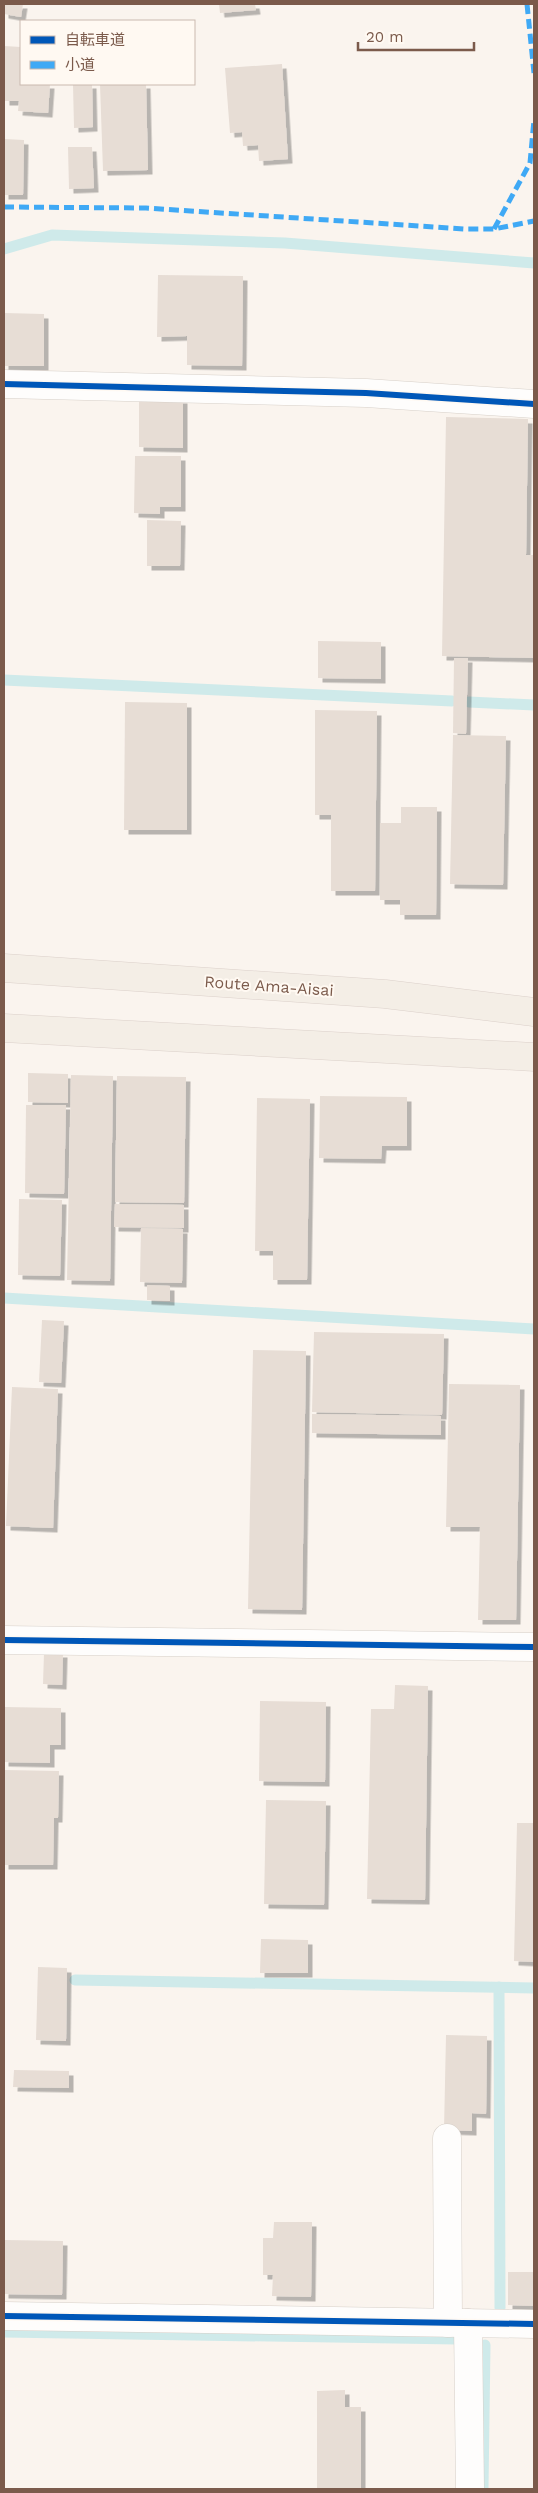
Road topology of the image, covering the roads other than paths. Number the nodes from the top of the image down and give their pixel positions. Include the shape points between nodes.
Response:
1 (4, 384) edge
2 (534, 404) edge
3 (4, 968) edge
4 (534, 1012) edge
5 (4, 1028) edge
6 (534, 1057) edge
7 (4, 1640) edge
8 (534, 1647) edge
9 (447, 2138) dead end
10 (4, 2316) edge
11 (458, 2323) junction
12 (534, 2324) edge
13 (470, 2489) edge

1 - 2 street via 366,393
3 - 4 main road, Route Ama-Aisai via 385,994
5 - 6 main road
7 - 8 street
9 - 11 street
10 - 11 street
11 - 12 street
11 - 13 street

